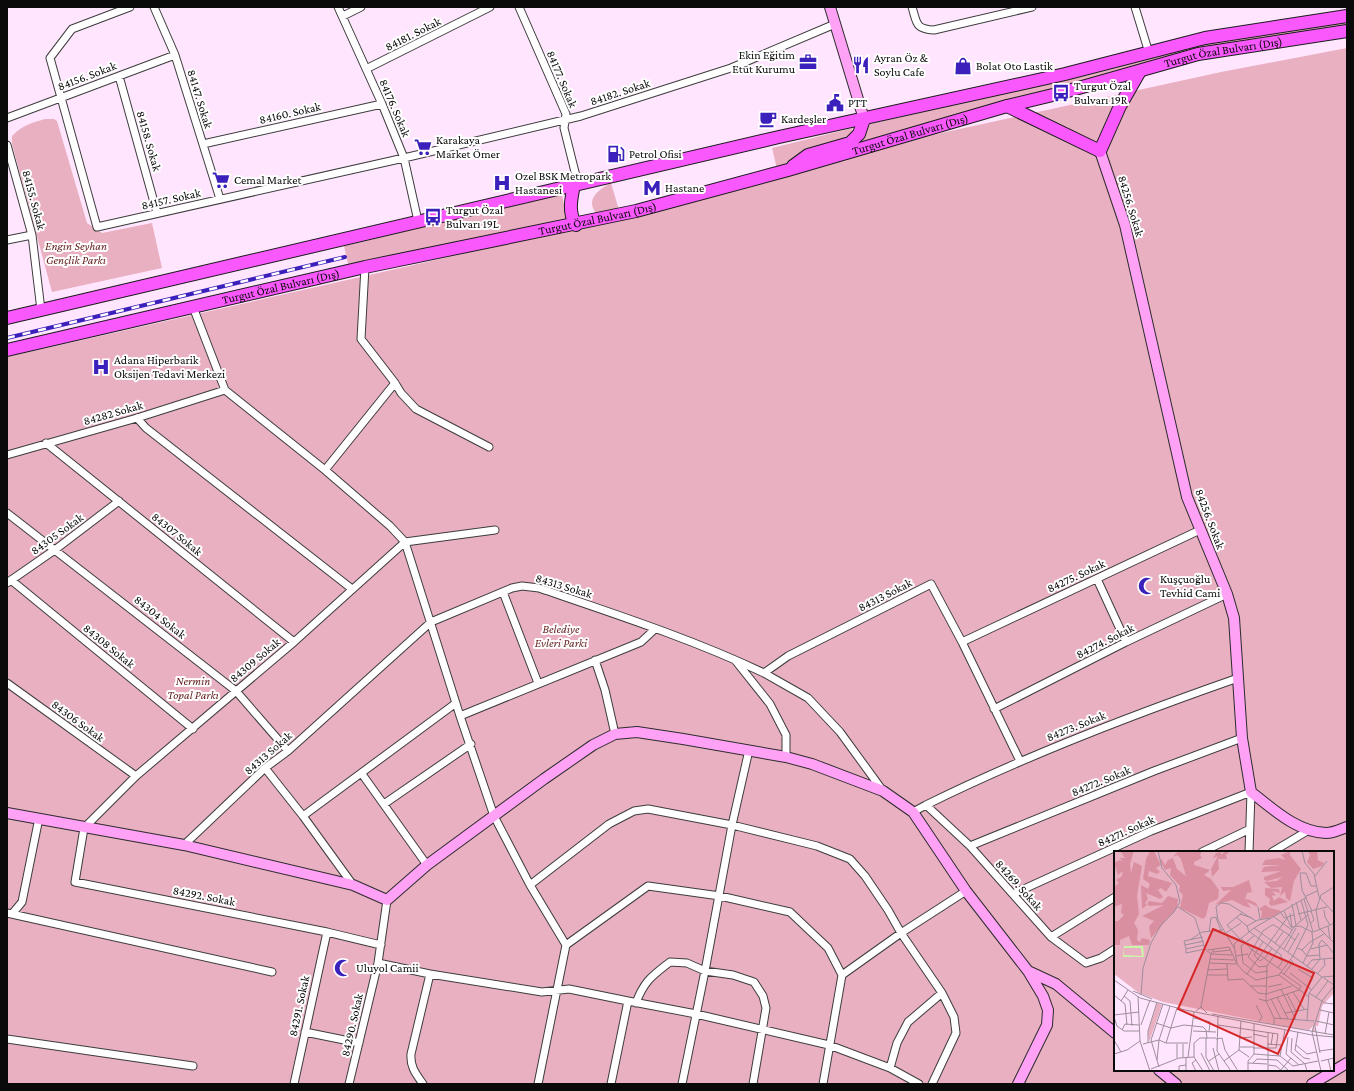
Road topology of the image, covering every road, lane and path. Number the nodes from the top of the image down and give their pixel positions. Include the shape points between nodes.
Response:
1 (130, 7) edge
2 (154, 7) edge
3 (338, 7) edge
4 (361, 7) edge
5 (490, 7) edge
6 (519, 7) edge
7 (830, 7) edge
8 (912, 7) edge
9 (1032, 7) edge
10 (1135, 7) edge
11 (343, 16) junction
12 (1347, 16) edge
13 (836, 24) junction
14 (1347, 31) edge
15 (1149, 52) junction
16 (175, 55) junction
17 (366, 69) junction
18 (1140, 71) junction
19 (119, 76) junction
20 (61, 98) junction
21 (382, 104) junction
22 (1007, 106) junction
23 (7, 118) edge
24 (864, 119) junction
25 (565, 120) junction
26 (203, 144) junction
27 (7, 145) edge
28 (1100, 151) junction
29 (404, 158) junction
30 (788, 170) junction
31 (576, 185) junction
32 (220, 199) junction
33 (157, 213) junction
34 (418, 221) junction
35 (576, 225) junction
36 (32, 235) junction
37 (7, 240) edge
38 (365, 268) junction
39 (193, 307) junction
40 (41, 310) junction
41 (7, 318) edge
42 (7, 350) edge
43 (395, 383) junction
44 (225, 390) junction
45 (137, 418) junction
46 (46, 443) junction
47 (489, 447) dead end
48 (7, 455) edge
49 (325, 470) junction
50 (119, 501) junction
51 (7, 513) edge
52 (495, 530) dead end
53 (1200, 530) junction
54 (405, 542) junction
55 (56, 549) junction
56 (1097, 579) junction
57 (9, 582) edge
58 (352, 589) junction
59 (503, 592) junction
60 (1227, 594) junction
61 (431, 622) junction
62 (655, 629) junction
63 (294, 642) junction
64 (962, 642) junction
65 (1126, 642) junction
66 (734, 658) junction
67 (595, 660) junction
68 (764, 673) junction
69 (1238, 678) junction
70 (7, 683) edge
71 (538, 683) junction
72 (236, 691) junction
73 (456, 703) junction
74 (994, 709) junction
75 (460, 716) junction
76 (193, 729) junction
77 (615, 734) junction
78 (1242, 738) junction
79 (470, 744) junction
80 (749, 750) junction
81 (288, 751) junction
82 (786, 757) junction
83 (1020, 761) junction
84 (265, 768) junction
85 (362, 774) junction
86 (136, 776) junction
87 (883, 791) junction
88 (1251, 792) junction
89 (384, 804) junction
90 (926, 805) junction
91 (913, 812) junction
92 (7, 813) edge
93 (303, 816) junction
94 (494, 816) junction
95 (39, 818) junction
96 (732, 825) junction
97 (1347, 827) edge
98 (84, 828) junction
99 (1248, 830) junction
100 (1309, 830) junction
101 (184, 845) junction
102 (970, 846) junction
103 (1204, 851) edge
104 (1249, 851) edge
105 (1274, 851) edge
106 (427, 865) junction
107 (353, 885) junction
108 (530, 885) junction
109 (966, 891) junction
110 (1013, 894) junction
111 (720, 896) junction
112 (1114, 898) edge
113 (387, 900) junction
114 (10, 914) edge
115 (327, 932) junction
116 (901, 933) junction
117 (1051, 937) junction
118 (381, 945) junction
119 (566, 945) junction
120 (1114, 950) edge
121 (378, 964) junction
122 (705, 971) junction
123 (1028, 971) junction
124 (272, 972) dead end
125 (430, 974) junction
126 (842, 975) junction
127 (558, 990) junction
128 (942, 993) junction
129 (628, 1001) junction
130 (636, 1003) junction
131 (696, 1014) junction
132 (762, 1030) junction
133 (305, 1032) junction
134 (1114, 1032) edge
135 (7, 1039) edge
136 (359, 1043) junction
137 (829, 1045) junction
138 (1347, 1063) edge
139 (193, 1066) dead end
140 (890, 1068) junction
141 (1160, 1071) edge
142 (1334, 1071) edge
143 (1334, 1071) edge
144 (294, 1084) edge
145 (349, 1084) edge
146 (423, 1084) edge
147 (538, 1084) edge
148 (611, 1084) edge
149 (682, 1084) edge
150 (753, 1084) edge
151 (823, 1084) edge
152 (919, 1084) edge
153 (932, 1084) edge
154 (1018, 1084) edge
155 (1176, 1084) edge
156 (1312, 1084) edge

1 - 20 street via 72,29 50,58
2 - 16 street, 84147. Sokak
3 - 11 street, 84176. Sokak
4 - 11 street
5 - 17 street, 84181. Sokak
6 - 25 street, 84177. Sokak via 566,114
7 - 13 street
8 - 9 street via 917,23 923,29 934,30
10 - 15 street
11 - 17 street, 84176. Sokak
12 - 15 main road, Turgut Özal Bulvarı (Dış) via 1205,38
13 - 24 street
13 - 25 street, 84182. Sokak via 731,68
14 - 18 main road, Turgut Özal Bulvarı (Dış) via 1198,54
15 - 24 main road, Turgut Özal Bulvarı (Dış)
16 - 19 street, 84156. Sokak
16 - 26 street, 84147. Sokak
17 - 21 street, 84176. Sokak
18 - 22 main road, Turgut Özal Bulvarı (Dış)
18 - 28 main road via 1120,106
19 - 20 street, 84156. Sokak
19 - 33 street, 84158. Sokak
20 - 23 street, 84156. Sokak
20 - 33 street, 84157. Sokak via 97,227
21 - 26 street, 84160. Sokak
21 - 29 street, 84176. Sokak
22 - 28 main road
22 - 30 main road, Turgut Özal Bulvarı (Dış)
24 - 30 main road via 859,134 850,143 808,155
24 - 31 main road, Turgut Özal Bulvarı (Dış)
25 - 29 street, 84182. Sokak
25 - 31 street, 84177. Sokak via 564,128
26 - 32 street, 84147. Sokak
27 - 36 street, 84155. Sokak
28 - 53 street, 84256. Sokak via 1125,225 1187,497
29 - 32 street, 84157. Sokak
29 - 34 street, 84176. Sokak
30 - 35 main road, Turgut Özal Bulvarı (Dış)
31 - 34 main road, Turgut Özal Bulvarı (Dış)
31 - 35 main road via 570,200
32 - 33 street, 84157. Sokak
34 - 40 main road, Turgut Özal Bulvarı (Dış)
35 - 38 main road, Turgut Özal Bulvarı (Dış)
36 - 37 street
36 - 40 street, 84155. Sokak
38 - 39 main road, Turgut Özal Bulvarı (Dış)
38 - 43 street via 361,339
39 - 42 main road, Turgut Özal Bulvarı (Dış)
39 - 44 street
40 - 41 main road, Turgut Özal Bulvarı (Dış)
43 - 47 street via 416,409
43 - 49 street
44 - 45 street, 84282 Sokak
44 - 49 street
45 - 46 street, 84282 Sokak
45 - 58 street via 146,428
46 - 48 street, 84282 Sokak
46 - 50 street, 84307 Sokak
49 - 54 street
50 - 55 street, 84305 Sokak
50 - 63 street, 84307 Sokak
51 - 55 street, 84304 Sokak
52 - 54 street
53 - 56 street, 84275. Sokak
53 - 60 street, 84256. Sokak
54 - 58 street, 84309 Sokak
54 - 61 street
55 - 57 street, 84305 Sokak
55 - 72 street, 84304 Sokak
56 - 64 street, 84275. Sokak
56 - 65 street
57 - 76 street, 84308 Sokak
58 - 63 street, 84309 Sokak
59 - 61 street, 84313 Sokak
59 - 62 street, 84313 Sokak via 522,586 539,588
59 - 71 street
60 - 65 street, 84274. Sokak
60 - 69 street, 84256. Sokak via 1234,618
61 - 73 street
61 - 81 street, 84313 Sokak
62 - 66 street, 84313 Sokak
62 - 67 street via 641,642
63 - 72 street, 84309 Sokak
64 - 68 street, 84313 Sokak via 931,584 788,656
64 - 74 street
65 - 74 street, 84274. Sokak
66 - 68 street, 84313 Sokak
66 - 82 street via 774,711 786,735
67 - 71 street
67 - 77 street
68 - 87 street via 808,698 840,732
69 - 78 street, 84256. Sokak
69 - 83 street, 84273. Sokak via 1137,714
70 - 86 street, 84306 Sokak
71 - 75 street
72 - 76 street, 84309 Sokak
72 - 81 street, 84304 Sokak
73 - 75 street
73 - 85 street
74 - 83 street
75 - 79 street
76 - 86 street, 84309 Sokak
77 - 80 street via 638,732
77 - 94 street via 594,744
78 - 88 street, 84256. Sokak
78 - 102 street, 84272. Sokak
79 - 89 street
79 - 94 street
80 - 82 street
80 - 96 street
81 - 84 street, 84313 Sokak
82 - 87 street
83 - 90 street, 84273. Sokak
84 - 93 street
84 - 101 street, 84313 Sokak
85 - 89 street
85 - 93 street
86 - 98 street, 84309 Sokak
87 - 91 street
88 - 99 street
88 - 100 street via 1280,814
88 - 110 street, 84271. Sokak via 1152,831
89 - 106 street
90 - 91 street
90 - 102 street, 84269. Sokak
91 - 109 street
92 - 95 street
93 - 107 street
94 - 106 street
94 - 108 street
95 - 98 street
95 - 114 street via 22,902
96 - 108 street via 648,809 634,811 609,824
96 - 111 street
96 - 116 street via 817,846 850,859 865,876
97 - 100 street via 1328,833
98 - 101 street
98 - 115 street, 84292. Sokak via 76,882
99 - 103 street
99 - 104 street
100 - 105 street
101 - 107 street
102 - 110 street, 84269. Sokak
106 - 113 street
107 - 113 street
108 - 119 street
109 - 116 street
109 - 123 street
110 - 117 street, 84269. Sokak
111 - 119 street via 648,886
111 - 122 street
111 - 126 street via 790,912 828,948
112 - 117 street
113 - 118 street, 84290. Sokak
114 - 124 street
115 - 118 street, 84292. Sokak
115 - 133 street, 84291. Sokak
116 - 126 street
116 - 128 street
117 - 120 street, 84269. Sokak via 1086,964
118 - 121 street, 84290. Sokak
119 - 127 street
121 - 125 street
121 - 136 street, 84290. Sokak
122 - 130 street via 687,963 670,962 650,978
122 - 131 street
122 - 132 street via 733,975 754,982 763,996 766,1008
123 - 134 street via 1056,984
123 - 154 street via 1048,1010 1047,1025
125 - 127 street via 542,992
125 - 146 street via 411,1054 413,1071
126 - 137 street
127 - 129 street via 569,989
127 - 147 street
128 - 140 street via 908,1022 897,1042
128 - 153 street via 954,1017 956,1033
129 - 130 street
129 - 148 street
130 - 131 street
131 - 132 street
131 - 149 street
132 - 137 street
132 - 150 street
133 - 136 street
133 - 144 street, 84291. Sokak
135 - 139 street
136 - 145 street, 84290. Sokak
137 - 140 street
137 - 151 street
138 - 143 street
140 - 152 street
141 - 155 street
142 - 156 street

